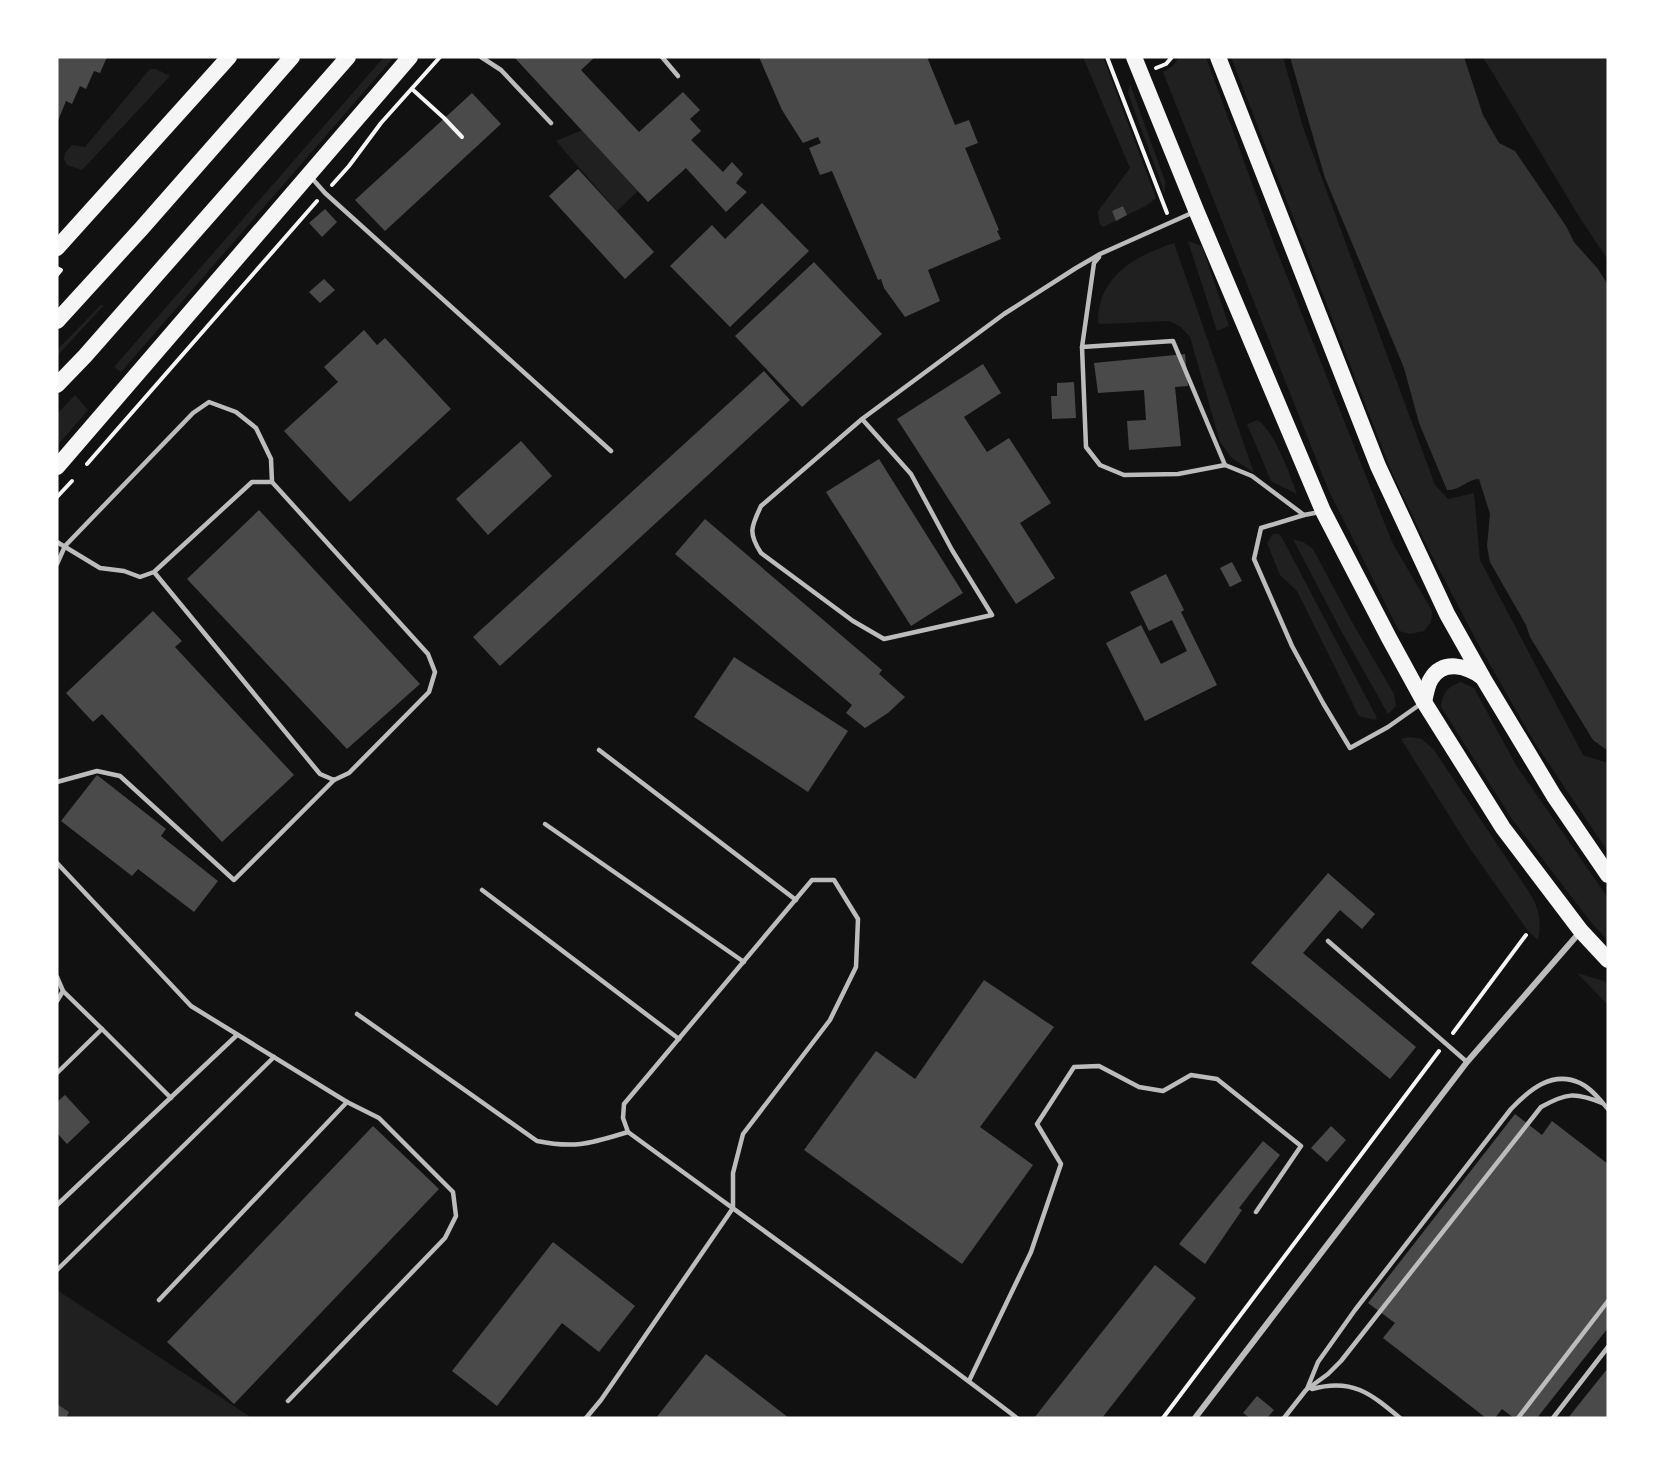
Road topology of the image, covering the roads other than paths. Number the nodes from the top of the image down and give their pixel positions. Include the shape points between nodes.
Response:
1 (229, 57) edge
2 (291, 57) edge
3 (348, 57) edge
4 (410, 57) edge
5 (481, 57) edge
6 (662, 57) edge
7 (1134, 57) edge
8 (1218, 57) edge
9 (678, 76) dead end
10 (551, 123) dead end
11 (309, 174) junction
12 (1196, 210) junction
13 (57, 248) edge
14 (1100, 254) junction
15 (57, 321) edge
16 (1082, 346) junction
17 (57, 385) edge
18 (862, 419) junction
19 (612, 451) dead end
20 (1225, 465) junction
21 (57, 467) edge
22 (272, 482) junction
23 (1323, 511) junction
24 (1304, 514) junction
25 (57, 542) edge
26 (66, 546) junction
27 (57, 564) edge
28 (154, 572) junction
29 (1483, 678) junction
30 (1425, 702) junction
31 (599, 750) dead end
32 (334, 780) junction
33 (57, 782) edge
34 (545, 824) dead end
35 (57, 863) edge
36 (1608, 875) edge
37 (482, 890) dead end
38 (796, 900) junction
39 (1581, 931) junction
40 (1328, 941) dead end
41 (1608, 960) edge
42 (744, 962) junction
43 (57, 977) edge
44 (63, 991) junction
45 (57, 1001) edge
46 (357, 1014) dead end
47 (102, 1029) junction
48 (237, 1035) junction
49 (679, 1039) junction
50 (274, 1057) junction
51 (1467, 1062) junction
52 (57, 1073) edge
53 (171, 1098) junction
54 (347, 1102) junction
55 (1602, 1102) junction
56 (1608, 1109) edge
57 (628, 1132) junction
58 (57, 1204) edge
59 (733, 1208) junction
60 (1256, 1212) dead end
61 (57, 1270) edge
62 (159, 1300) dead end
63 (1608, 1302) edge
64 (1608, 1347) edge
65 (969, 1381) junction
66 (1306, 1390) junction
67 (288, 1401) dead end
68 (586, 1418) edge
69 (1017, 1418) edge
70 (1195, 1418) edge
71 (1284, 1418) edge
72 (1400, 1418) edge
73 (1518, 1418) edge
74 (1553, 1418) edge

1 - 13 highway
2 - 15 highway
3 - 17 highway
4 - 11 highway
5 - 10 lane via 501,70
6 - 9 lane
7 - 12 highway
8 - 29 highway via 1378,466
11 - 19 lane via 325,193
11 - 21 highway
12 - 14 lane
12 - 23 highway
14 - 16 lane via 1094,263
14 - 18 lane via 1004,314
16 - 20 lane via 1173,341
16 - 20 lane via 1086,447 1100,465 1124,475 1147,476
18 - 18 lane via 761,506 753,522 753,540 762,553 853,621 884,639 992,615 911,474
20 - 24 lane via 1252,476
22 - 26 lane via 271,459 256,428 237,412 209,402 193,413
22 - 28 lane via 252,482
22 - 32 lane via 428,654 435,672 429,692 349,773
23 - 24 lane
23 - 30 highway
24 - 30 lane via 1261,528 1254,559 1292,646 1350,748
25 - 26 lane
26 - 27 lane
26 - 28 lane via 100,568 140,577
28 - 32 lane via 318,773
29 - 30 highway via 1466,667 1448,667 1432,678
29 - 36 highway via 1554,796
30 - 39 highway via 1503,828
31 - 38 lane
32 - 33 lane via 234,880 120,776 97,771
34 - 42 lane
35 - 48 lane via 191,1006
37 - 49 lane
38 - 42 lane
38 - 59 lane via 812,880 834,880 858,919 855,966 830,1020 743,1134 733,1173
39 - 41 highway
39 - 51 street
40 - 51 lane
42 - 49 lane
43 - 44 lane
44 - 45 lane
44 - 47 lane
46 - 57 lane via 537,1141 561,1146 585,1144
47 - 52 lane
47 - 53 lane
48 - 50 lane
48 - 53 lane
49 - 57 lane via 624,1104
50 - 54 lane
50 - 61 lane
51 - 70 street
53 - 58 lane
54 - 62 lane
54 - 67 lane via 379,1118 453,1192 456,1216 445,1238
55 - 56 lane
55 - 66 lane via 1576,1095 1559,1097 1541,1107 1341,1361
55 - 66 lane via 1580,1083 1565,1080 1547,1081 1529,1090 1355,1310 1318,1362
57 - 59 lane
59 - 65 lane
59 - 68 lane
60 - 65 lane via 1301,1146 1236,1094 1217,1079 1191,1075 1163,1091 1139,1087 1099,1066 1074,1067 1037,1124 1061,1164 1031,1252
63 - 73 lane
64 - 74 lane
65 - 69 lane
66 - 71 lane
66 - 72 lane via 1345,1384 1364,1390

